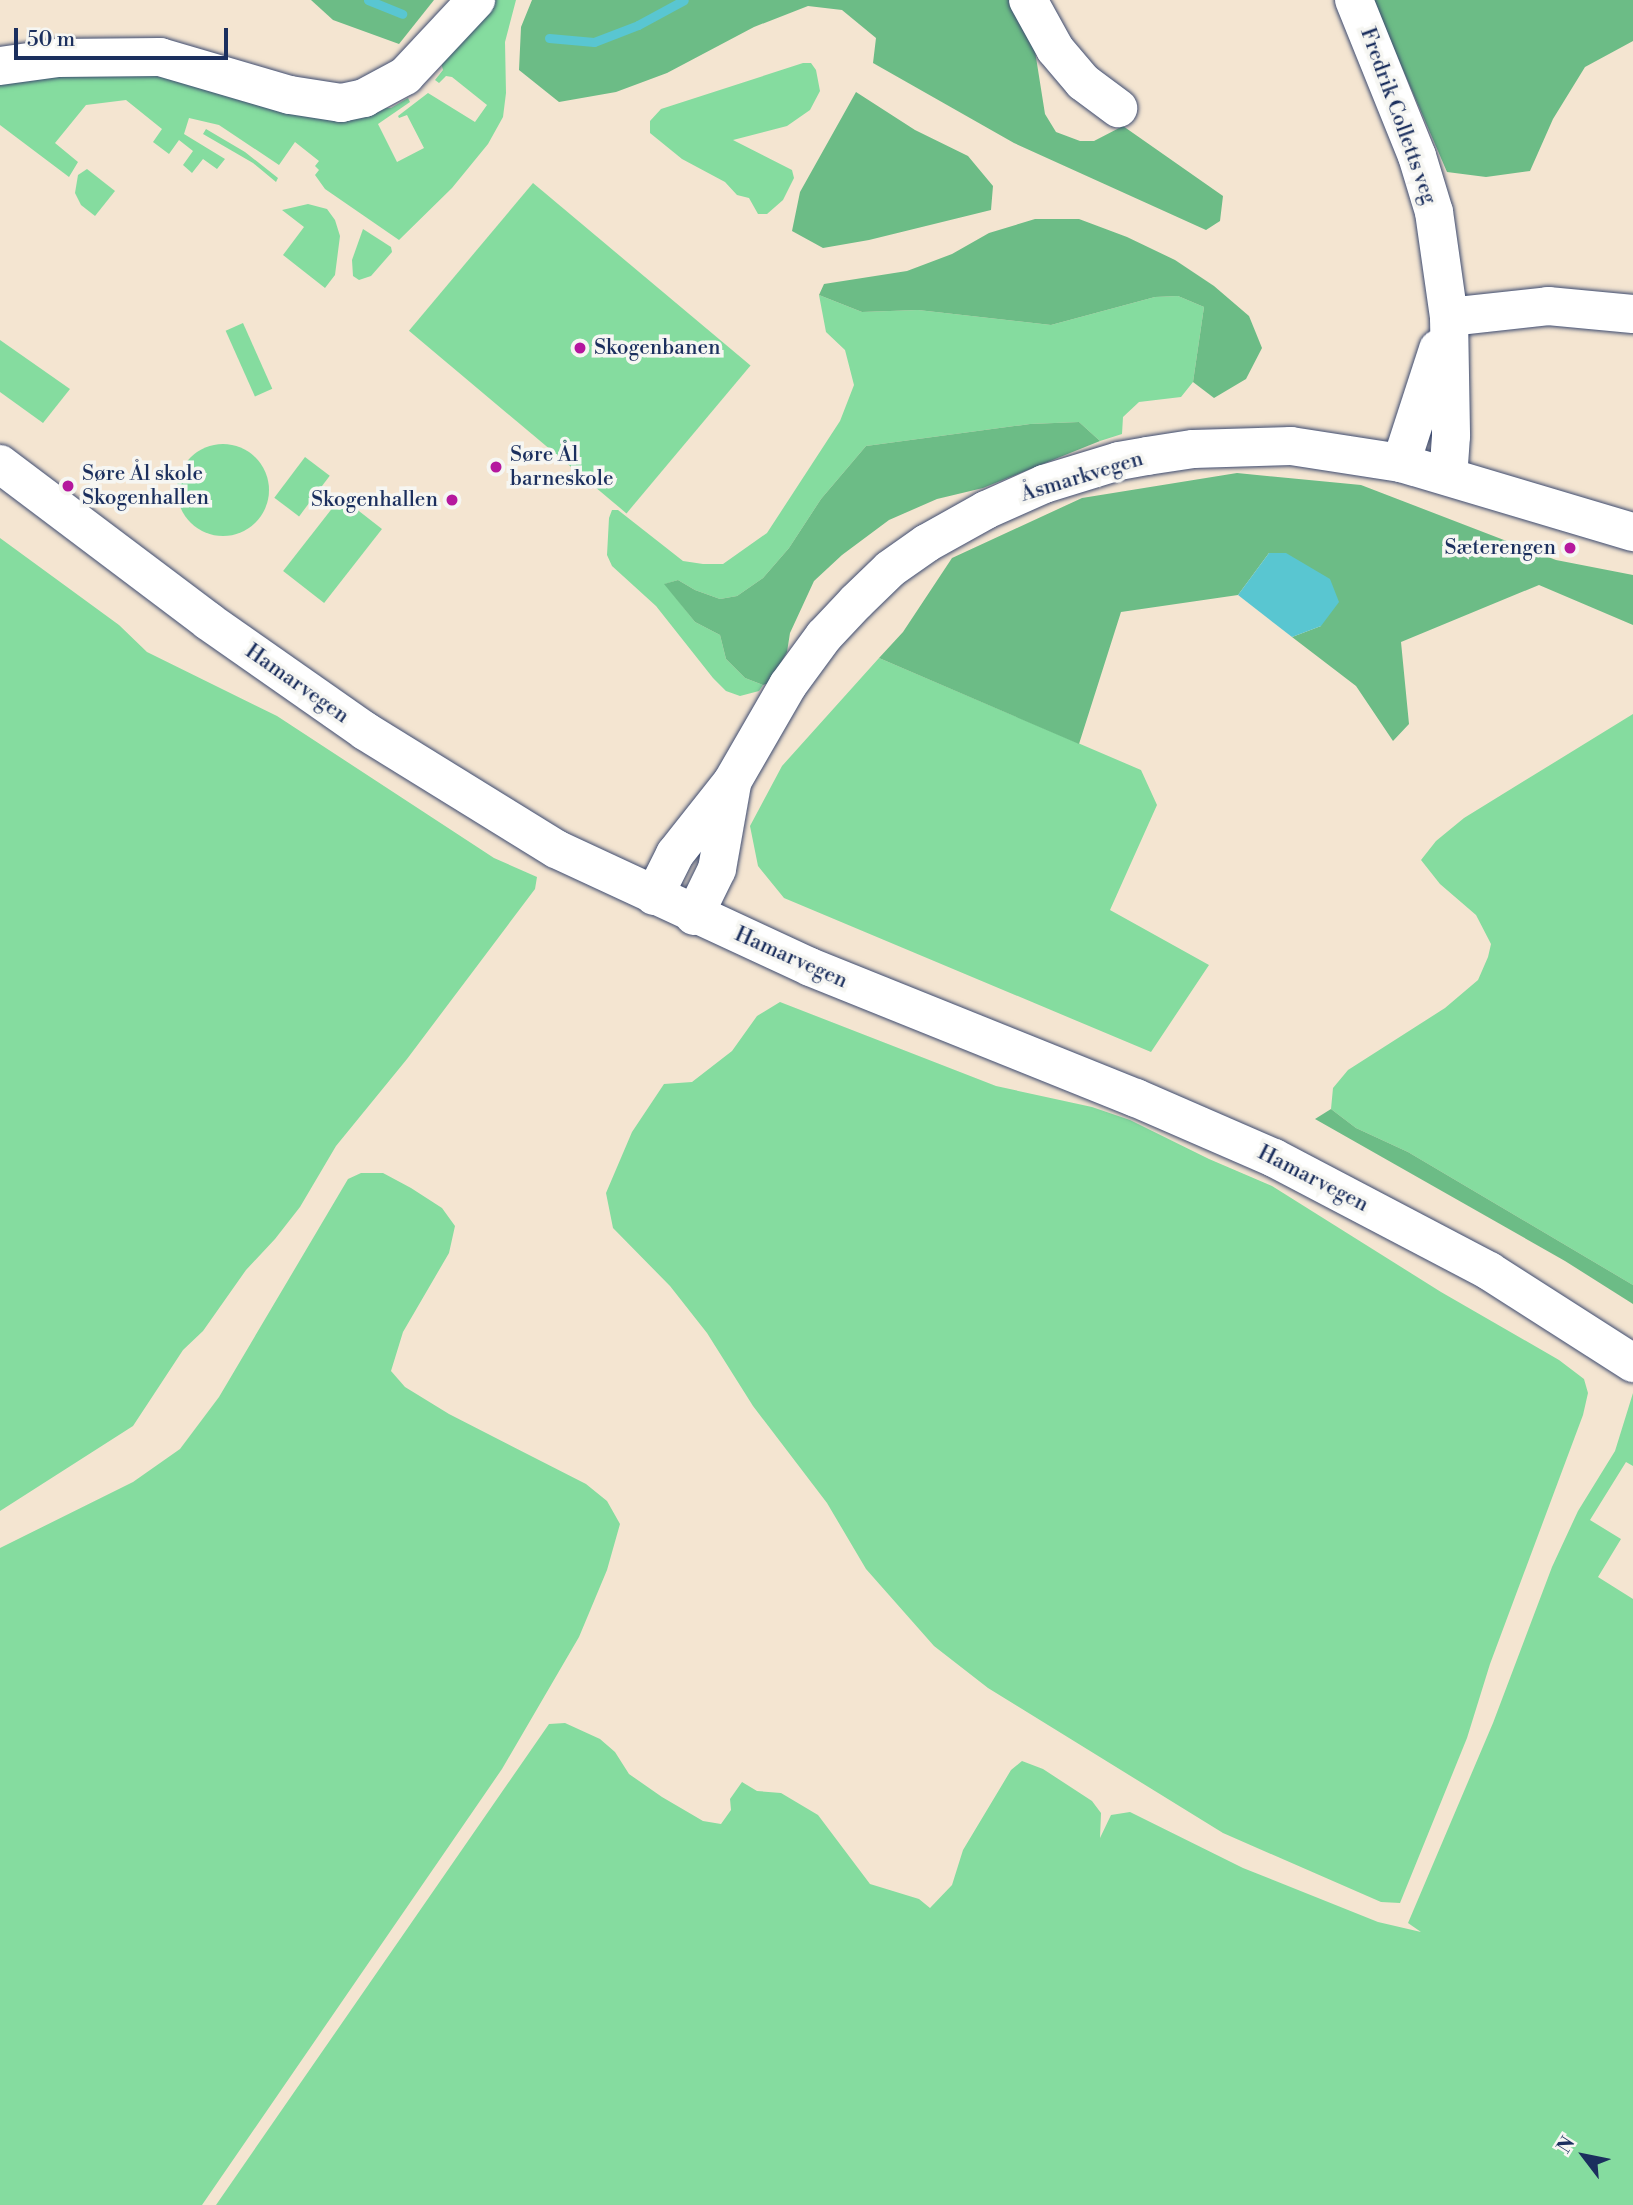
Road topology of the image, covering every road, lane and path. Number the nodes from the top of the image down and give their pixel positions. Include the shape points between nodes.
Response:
1 (476, 0) edge
2 (1028, 0) edge
3 (1354, 0) edge
4 (0, 66) edge
5 (1118, 108) dead end
6 (1633, 314) edge
7 (1449, 317) junction
8 (1401, 463) junction
9 (0, 464) edge
10 (1448, 475) junction
11 (1633, 531) edge
12 (732, 782) junction
13 (654, 896) junction
14 (694, 916) junction
15 (1633, 1363) edge

1 - 4 main road via 405,76 364,98 341,103 290,95 160,57 58,58
2 - 5 main road via 1055,49 1076,74
3 - 7 main road, Fredrik Colletts veg via 1431,201
6 - 7 main road via 1548,306
7 - 8 main road, Fredrik Colletts veg
7 - 10 main road, Fredrik Colletts veg
8 - 10 main road, Åsmarkvegen
8 - 12 main road, Åsmarkvegen via 1291,446 1192,449 1119,461 1044,484 986,510 890,569 824,636 775,706
9 - 13 main road, Hamarvegen via 208,621 365,731 556,849
10 - 11 main road, Åsmarkvegen
12 - 13 main road, Åsmarkvegen via 676,854
12 - 14 main road, Åsmarkvegen via 717,869
13 - 14 main road, Hamarvegen
14 - 15 main road, Hamarvegen via 1274,1158 1489,1271

